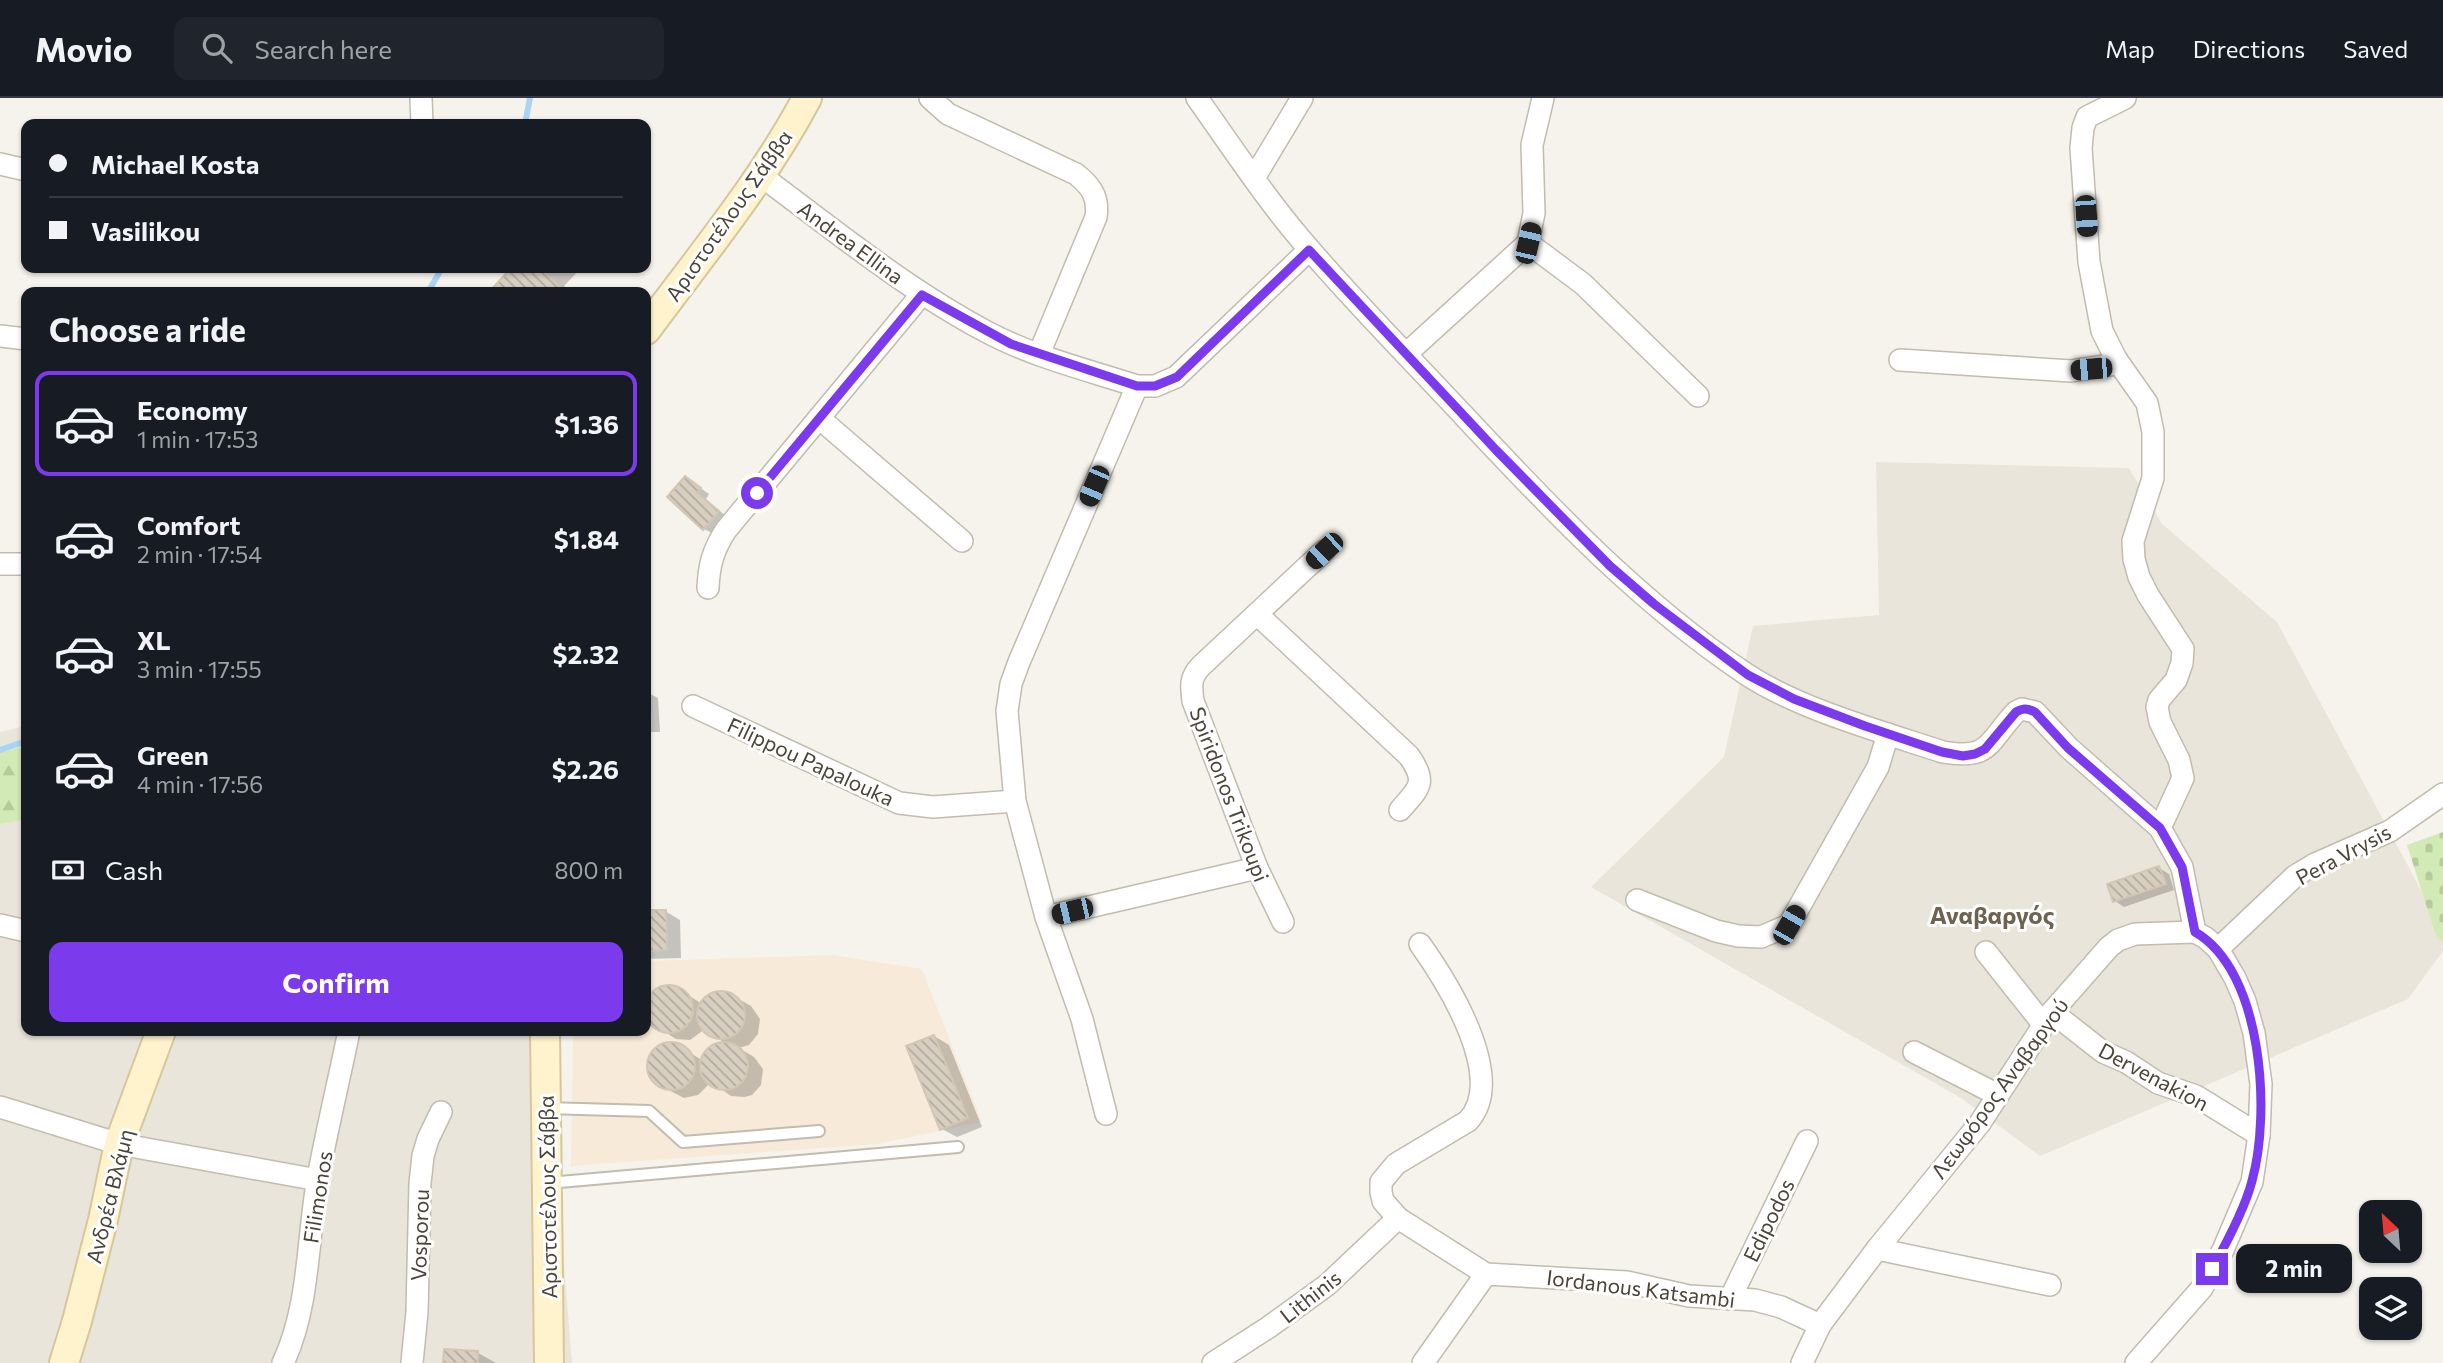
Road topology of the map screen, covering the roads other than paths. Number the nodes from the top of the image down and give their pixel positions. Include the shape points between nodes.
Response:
1 (421, 98) edge
2 (807, 98) edge
3 (930, 98) edge
4 (1197, 98) edge
5 (1301, 98) edge
6 (1543, 98) edge
7 (2125, 98) edge
8 (422, 119) edge
9 (0, 164) edge
10 (21, 169) edge
11 (760, 175) junction
12 (1254, 178) junction
13 (1528, 243) junction
14 (1309, 250) junction
15 (922, 295) junction
16 (651, 323) edge
17 (0, 336) edge
18 (21, 338) edge
19 (1039, 354) junction
20 (1405, 354) junction
21 (2116, 359) junction
22 (1900, 360) dead end
23 (1137, 386) junction
24 (1698, 396) dead end
25 (819, 418) junction
26 (962, 541) dead end
27 (1324, 551) dead end
28 (0, 564) edge
29 (21, 564) edge
30 (708, 588) dead end
31 (1258, 614) junction
32 (693, 706) dead end
33 (1888, 734) junction
34 (2443, 794) edge
35 (1015, 800) junction
36 (1400, 810) dead end
37 (2160, 828) junction
38 (1257, 868) junction
39 (1637, 900) dead end
40 (1046, 917) junction
41 (1283, 922) dead end
42 (0, 925) edge
43 (21, 930) edge
44 (2195, 932) junction
45 (1420, 944) dead end
46 (2218, 949) junction
47 (1986, 951) dead end
48 (2047, 1018) junction
49 (159, 1036) edge
50 (348, 1036) edge
51 (545, 1036) edge
52 (1914, 1052) dead end
53 (1998, 1096) junction
54 (0, 1107) edge
55 (546, 1108) junction
56 (441, 1112) dead end
57 (1106, 1114) dead end
58 (819, 1131) dead end
59 (2259, 1135) junction
60 (1807, 1141) dead end
61 (119, 1144) junction
62 (958, 1147) dead end
63 (318, 1180) junction
64 (548, 1182) junction
65 (1398, 1218) junction
66 (1877, 1250) junction
67 (1486, 1273) junction
68 (2050, 1285) dead end
69 (1730, 1299) junction
70 (1820, 1325) junction
71 (64, 1363) edge
72 (283, 1363) edge
73 (412, 1363) edge
74 (550, 1363) edge
75 (1213, 1363) edge
76 (1423, 1363) edge
77 (1802, 1363) edge
78 (2136, 1363) edge

1 - 8 street
2 - 11 street, Αριστοτέλους Σάββα
3 - 19 street via 948,114 1076,174 1095,195 1096,217
4 - 12 street
5 - 12 street
6 - 13 street via 1532,145 1534,213
7 - 21 street via 2087,117 2081,148 2089,262 2102,331
9 - 10 street
11 - 15 street, Andrea Ellina
11 - 16 street, Αριστοτέλους Σάββα
12 - 14 street
13 - 20 street
13 - 24 street via 1583,284
14 - 20 street
14 - 23 street via 1177,377 1155,386
15 - 19 street, Andrea Ellina
15 - 25 street
17 - 18 street
19 - 23 street, Andrea Ellina
20 - 33 street via 1610,566 1654,604 1748,675 1794,699
21 - 22 street via 2110,365 2071,371
21 - 37 street via 2147,404 2153,432 2153,478 2133,541 2133,559 2148,595 2183,649 2176,680 2157,707 2183,778
23 - 35 street via 1011,684 1007,711
25 - 26 street
25 - 30 street via 714,548
27 - 31 street, Spiridonos Trikoupi
28 - 29 street
31 - 36 street via 1418,767 1421,781
31 - 38 street, Spiridonos Trikoupi via 1200,666 1191,686
32 - 35 street, Filippou Papalouka via 899,803 933,807
33 - 37 street via 1942,752 1975,754 1985,749 2016,712 2029,709
33 - 39 street via 1878,767 1789,925 1762,937 1738,936
34 - 46 street, Pera Vrysis via 2390,831 2295,876
35 - 40 street
37 - 44 street via 2182,867
38 - 40 street
38 - 41 street, Spiridonos Trikoupi
40 - 57 street via 1082,1019
42 - 43 street
44 - 46 street
44 - 48 street, Λεωφόρος Αναβαργού via 2134,934 2118,940
45 - 65 street, Iordanous Katsambi via 1462,1013 1474,1043 1481,1091 1468,1122 1411,1153 1381,1182 1382,1201
46 - 59 street via 2235,978 2254,1033 2261,1084
47 - 48 street, Dervenakion
48 - 53 street, Λεωφόρος Αναβαργού
48 - 59 street, Dervenakion via 2158,1083 2196,1096
49 - 61 street, Ανδρέα Βλάμη
50 - 63 street, Filimonos
51 - 55 street, Αριστοτέλους Σάββα
52 - 53 street
53 - 66 street, Λεωφόρος Αναβαργού
54 - 61 street
55 - 58 lane via 649,1111 682,1142
55 - 64 street, Αριστοτέλους Σάββα
56 - 73 street, Vosporou via 428,1139 419,1183
59 - 78 street via 2252,1182 2202,1289
60 - 69 street, Edipodos
61 - 63 street
61 - 71 street, Ανδρέα Βλάμη
62 - 64 lane
63 - 72 street, Filimonos via 300,1313
64 - 74 street, Αριστοτέλους Σάββα
65 - 67 street, Iordanous Katsambi
65 - 75 street, Lithinis via 1327,1285
66 - 68 street
66 - 70 street, Λεωφόρος Αναβαργού
67 - 69 street, Iordanous Katsambi via 1627,1282 1689,1296
67 - 76 street
69 - 70 street, Iordanous Katsambi via 1781,1307
70 - 77 street, Λεωφόρος Αναβαργού

